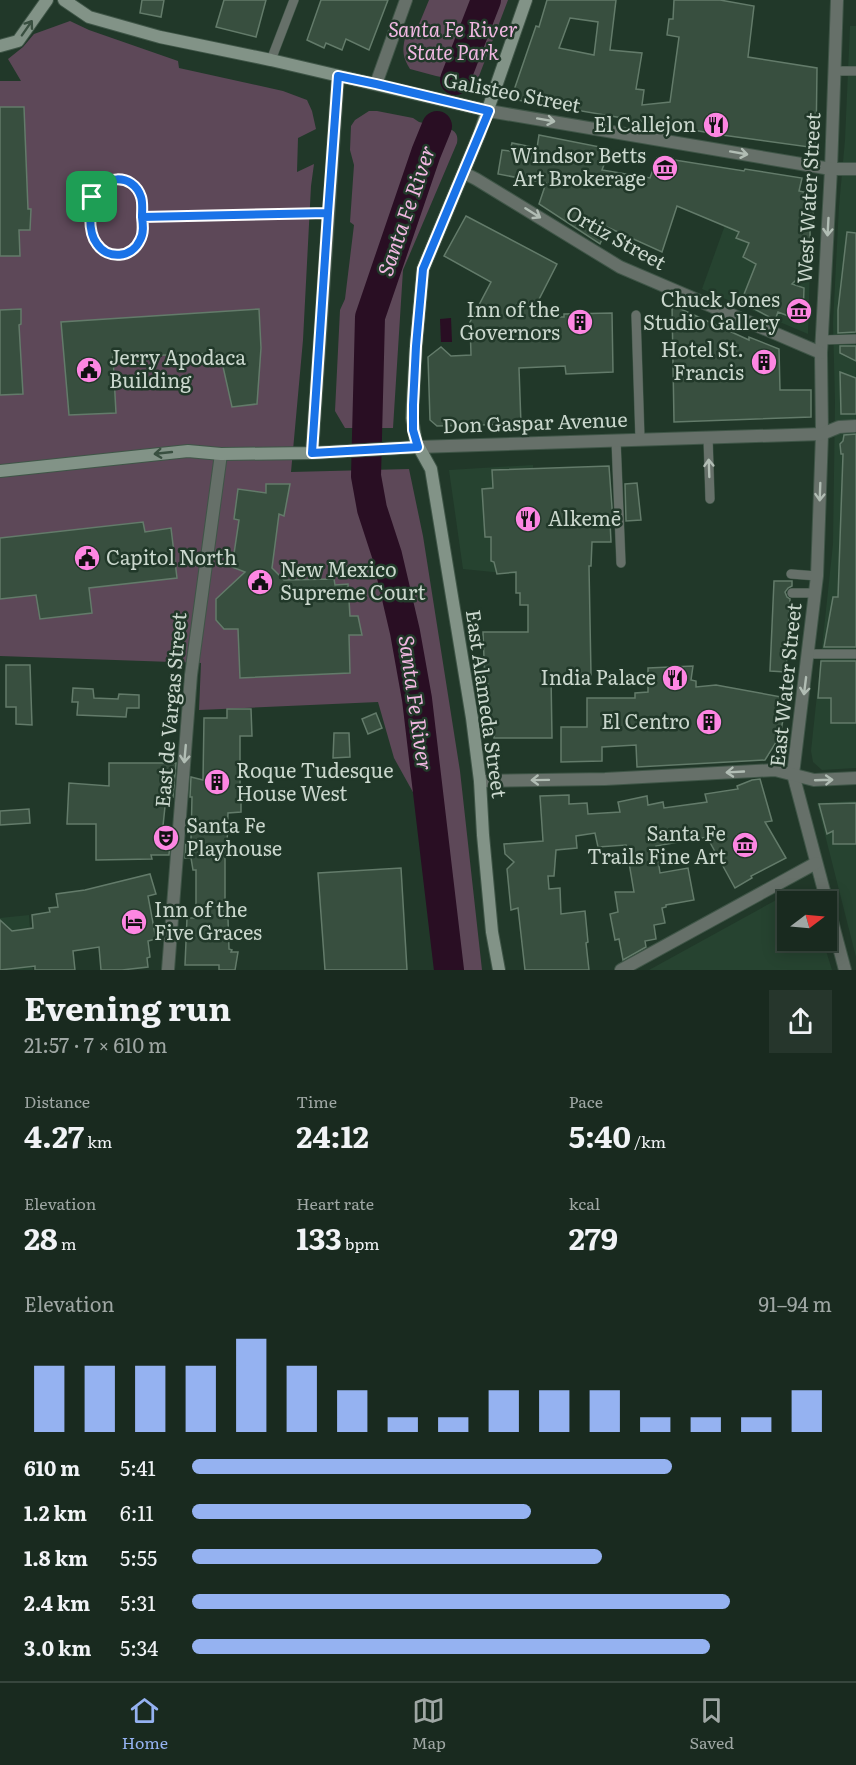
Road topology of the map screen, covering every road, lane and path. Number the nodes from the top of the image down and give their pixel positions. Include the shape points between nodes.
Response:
1 (47, 0) edge
2 (64, 0) edge
3 (294, 0) edge
4 (406, 0) edge
5 (526, 0) edge
6 (837, 0) edge
7 (0, 46) edge
8 (271, 60) junction
9 (835, 71) junction
10 (856, 71) edge
11 (338, 76) junction
12 (376, 84) junction
13 (489, 111) junction
14 (831, 169) junction
15 (856, 169) edge
16 (464, 173) junction
17 (328, 213) junction
18 (142, 217) junction
19 (636, 315) dead end
20 (856, 339) edge
21 (822, 340) junction
22 (821, 353) junction
23 (856, 426) edge
24 (822, 434) junction
25 (708, 437) junction
26 (640, 439) junction
27 (616, 440) junction
28 (418, 447) junction
29 (312, 453) junction
30 (221, 454) junction
31 (0, 471) edge
32 (710, 499) dead end
33 (621, 563) dead end
34 (791, 574) dead end
35 (817, 576) junction
36 (792, 593) dead end
37 (816, 593) junction
38 (809, 654) junction
39 (856, 654) edge
40 (793, 774) junction
41 (856, 778) edge
42 (480, 781) junction
43 (816, 863) junction
44 (168, 970) edge
45 (499, 970) edge
46 (621, 970) edge
47 (845, 970) edge

7 -> 1 street via 18,41
2 - 8 street, Galisteo Street via 89,17 160,37
3 - 8 lane
4 - 12 street
5 - 13 street, East Alameda Street
6 - 9 street, West Water Street
8 - 11 street, Galisteo Street
9 - 10 lane
9 - 14 street, West Water Street
11 - 12 street, Galisteo Street
11 - 17 street
12 - 13 street, Galisteo Street
13 -> 14 street, Galisteo Street
13 - 16 street, East Alameda Street
14 - 15 street, Galisteo Street
14 -> 21 street, West Water Street
16 -> 22 street, Ortiz Street via 620,267
16 - 28 street, East Alameda Street via 423,269 413,405
17 - 18 lane
17 - 29 street
18 - 18 lane via 142,236 137,246 123,254 108,253 92,235 94,193 109,180 126,180 140,195
19 - 26 lane
20 - 21 lane
21 - 22 street, West Water Street
22 - 24 street, West Water Street
23 - 24 street, Don Gaspar Avenue via 838,427
24 - 25 street, Don Gaspar Avenue
24 -> 35 street, East Water Street
25 - 26 street, Don Gaspar Avenue
32 -> 25 lane
26 - 27 street, Don Gaspar Avenue
27 - 28 street, Don Gaspar Avenue
27 - 33 lane
28 - 29 street, Don Gaspar Avenue
28 - 42 street, East Alameda Street via 430,469
29 - 30 street, Don Gaspar Avenue
30 -> 31 street, Don Gaspar Avenue via 188,451
30 -> 44 street, East de Vargas Street via 191,675
34 - 35 lane
35 - 37 street, East Water Street
36 - 37 lane
37 - 38 street, East Water Street
38 - 39 lane
38 -> 40 street, East Water Street
40 -> 41 street via 814,780
40 -> 42 street via 775,770
40 - 43 street, East Water Street
42 - 45 street, East Alameda Street via 492,932
43 - 46 street
43 - 47 street, East Water Street

